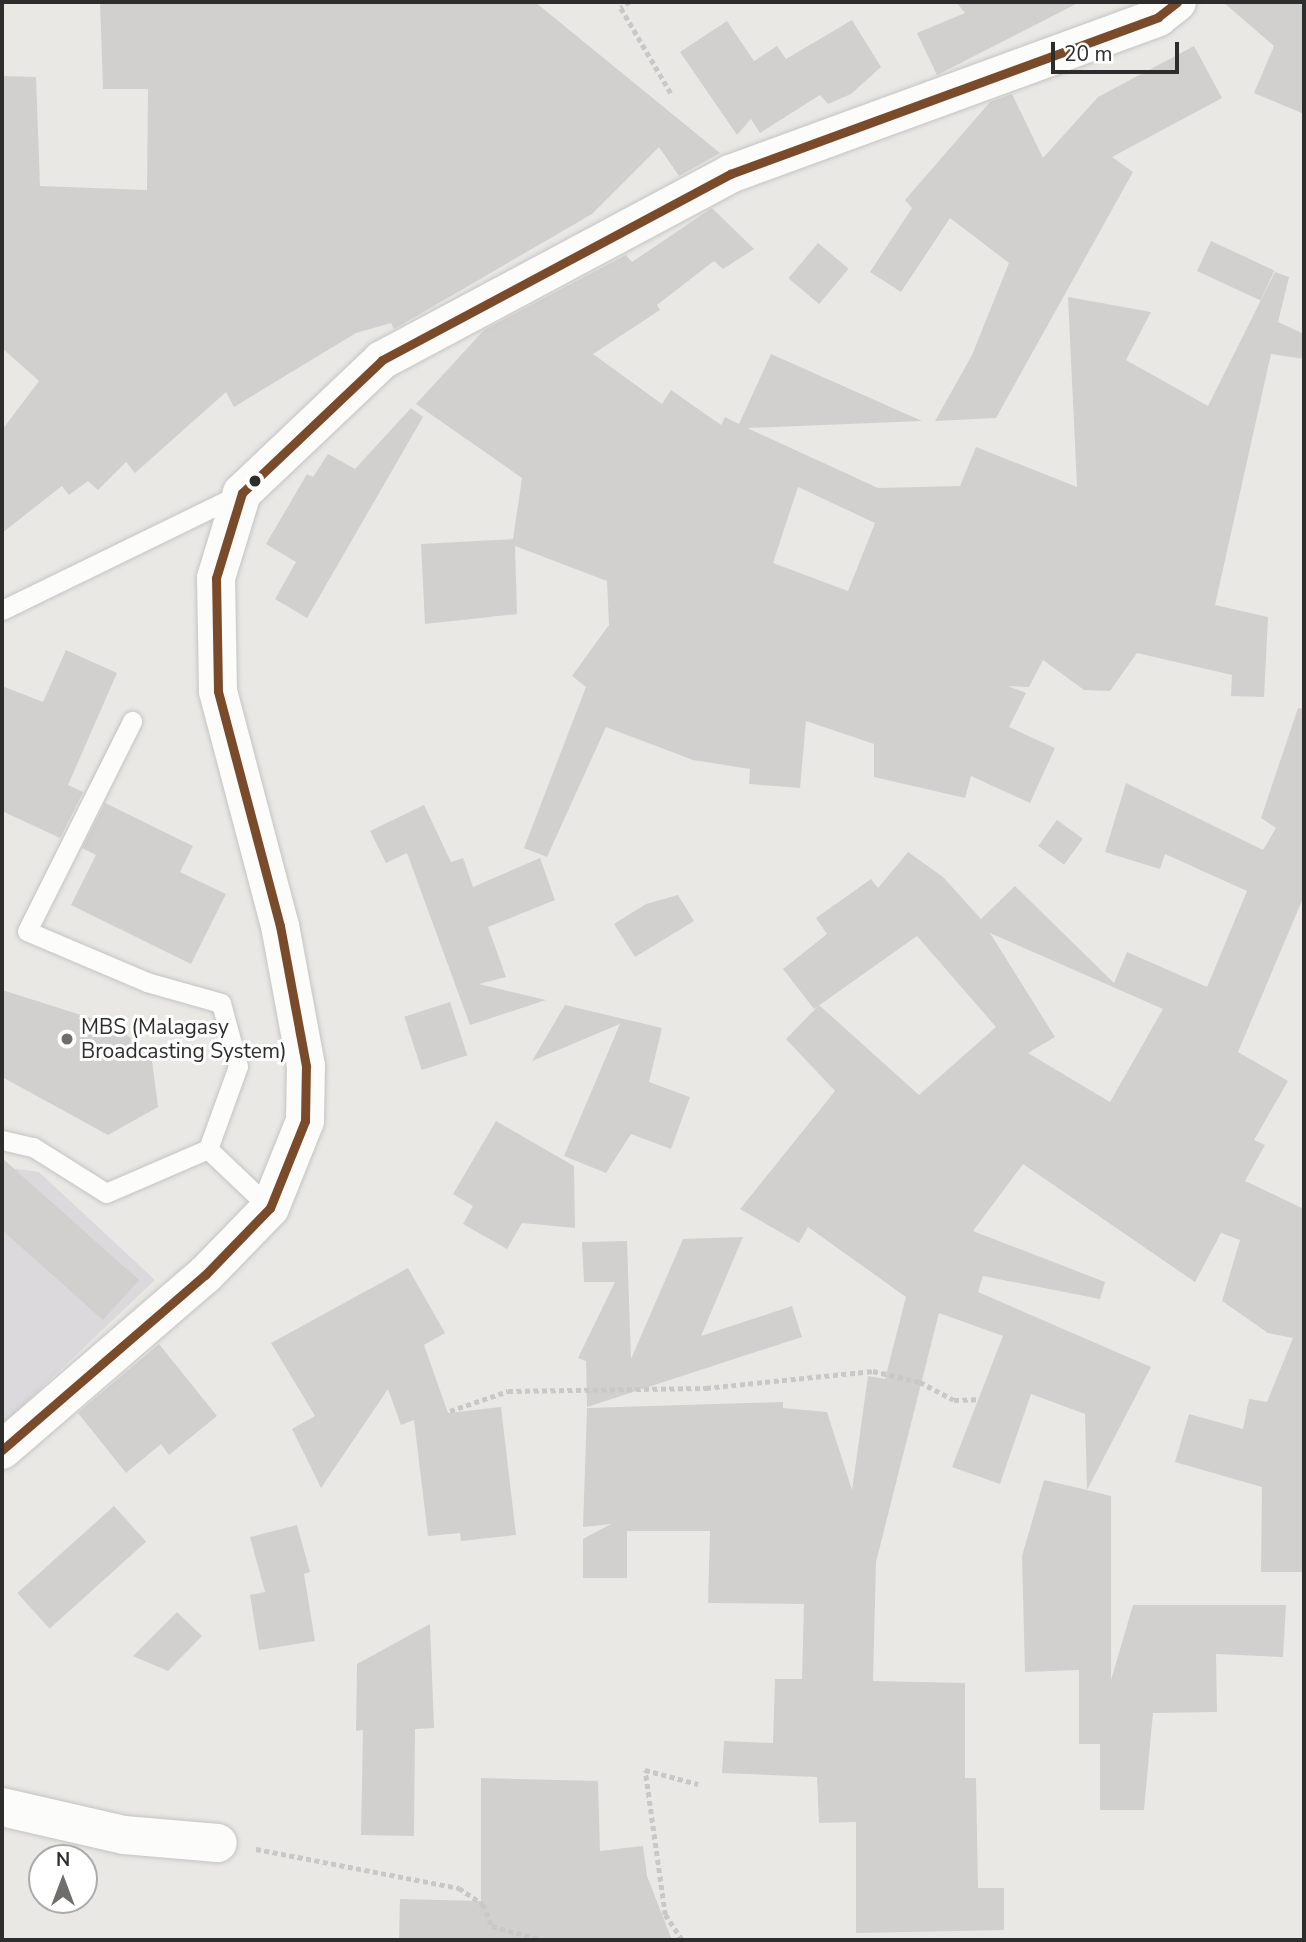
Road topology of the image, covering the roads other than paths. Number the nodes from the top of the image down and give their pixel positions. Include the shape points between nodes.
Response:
1 (1177, 2) edge
2 (242, 493) junction
3 (2, 610) edge
4 (132, 721) dead end
5 (2, 1140) edge
6 (208, 1149) junction
7 (271, 1208) junction
8 (2, 1450) edge
9 (2, 1807) edge
10 (218, 1843) road end

1 - 2 street via 1158,17 730,174 382,360
2 - 3 lane
2 - 7 street via 216,578 218,691 280,926 306,1066 305,1121
4 - 6 lane via 27,931 147,982 221,1003 238,1066
5 - 6 lane via 33,1147 106,1193
6 - 7 lane
7 - 8 street via 205,1275
9 - 10 street via 124,1835

